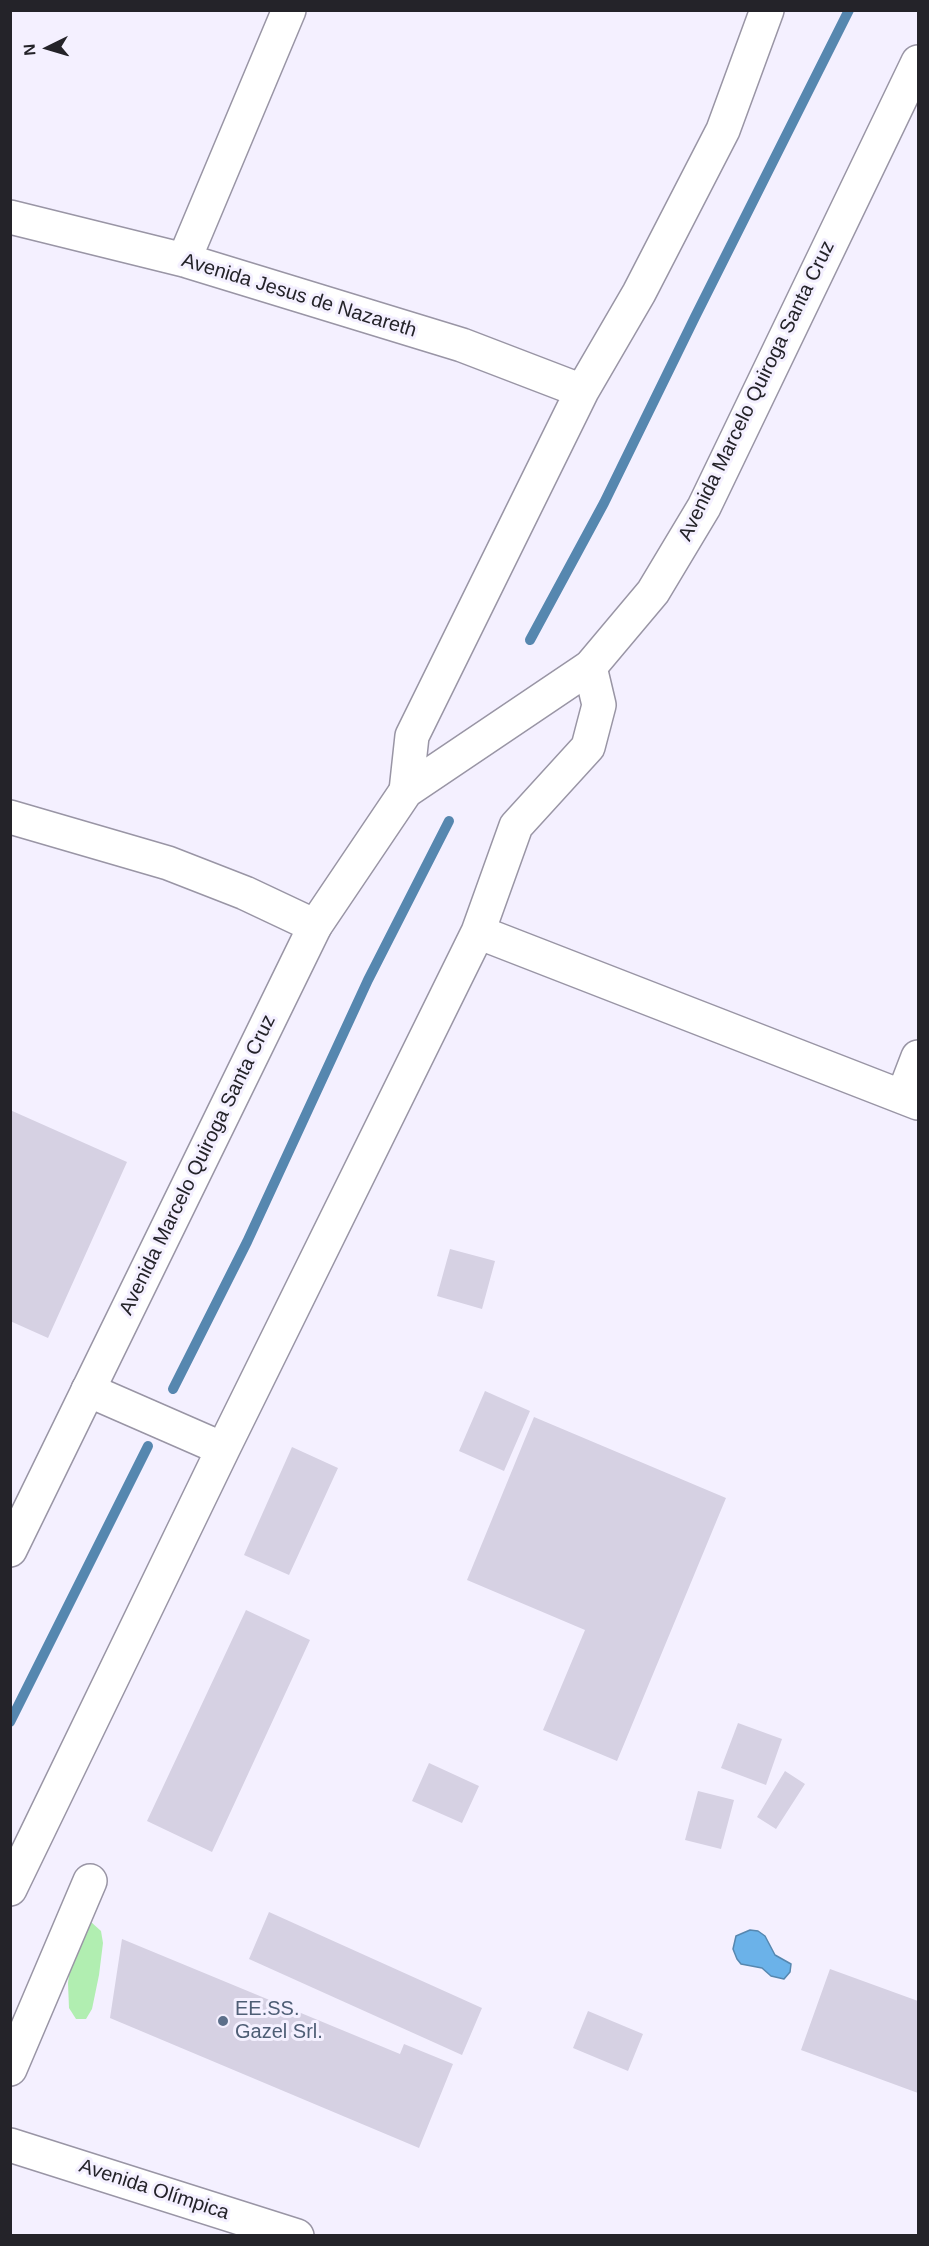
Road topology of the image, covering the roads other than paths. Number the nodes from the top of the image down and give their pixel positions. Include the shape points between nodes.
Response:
1 (290, 10) edge
2 (767, 10) edge
3 (918, 62) edge
4 (10, 217) edge
5 (184, 260) junction
6 (582, 391) junction
7 (590, 667) junction
8 (406, 791) junction
9 (10, 817) edge
10 (315, 926) junction
11 (478, 932) junction
12 (918, 1057) edge
13 (911, 1100) edge
14 (88, 1390) junction
15 (223, 1449) junction
16 (10, 1550) edge
17 (90, 1881) dead end
18 (10, 1889) edge
19 (10, 2068) edge
20 (10, 2145) edge
21 (297, 2235) edge

1 - 5 street
2 - 6 street, Avenida Marcelo Quiroga Santa Cruz via 723,130 639,293
3 - 7 street, Avenida Marcelo Quiroga Santa Cruz via 704,507 653,592
4 - 5 street, Avenida Jesus de Nazareth
5 - 6 street, Avenida Jesus de Nazareth via 462,345
6 - 8 street, Avenida Marcelo Quiroga Santa Cruz via 412,736
7 - 8 street, Avenida Marcelo Quiroga Santa Cruz
7 - 11 street via 599,705 588,747 516,826
8 - 10 street, Avenida Marcelo Quiroga Santa Cruz
9 - 10 street via 168,863
10 - 14 street, Avenida Marcelo Quiroga Santa Cruz
11 - 13 street
11 - 15 street
12 - 13 street
14 - 15 street
14 - 16 street, Avenida Marcelo Quiroga Santa Cruz
15 - 18 street
17 - 19 street
20 - 21 street, Avenida Olímpica

